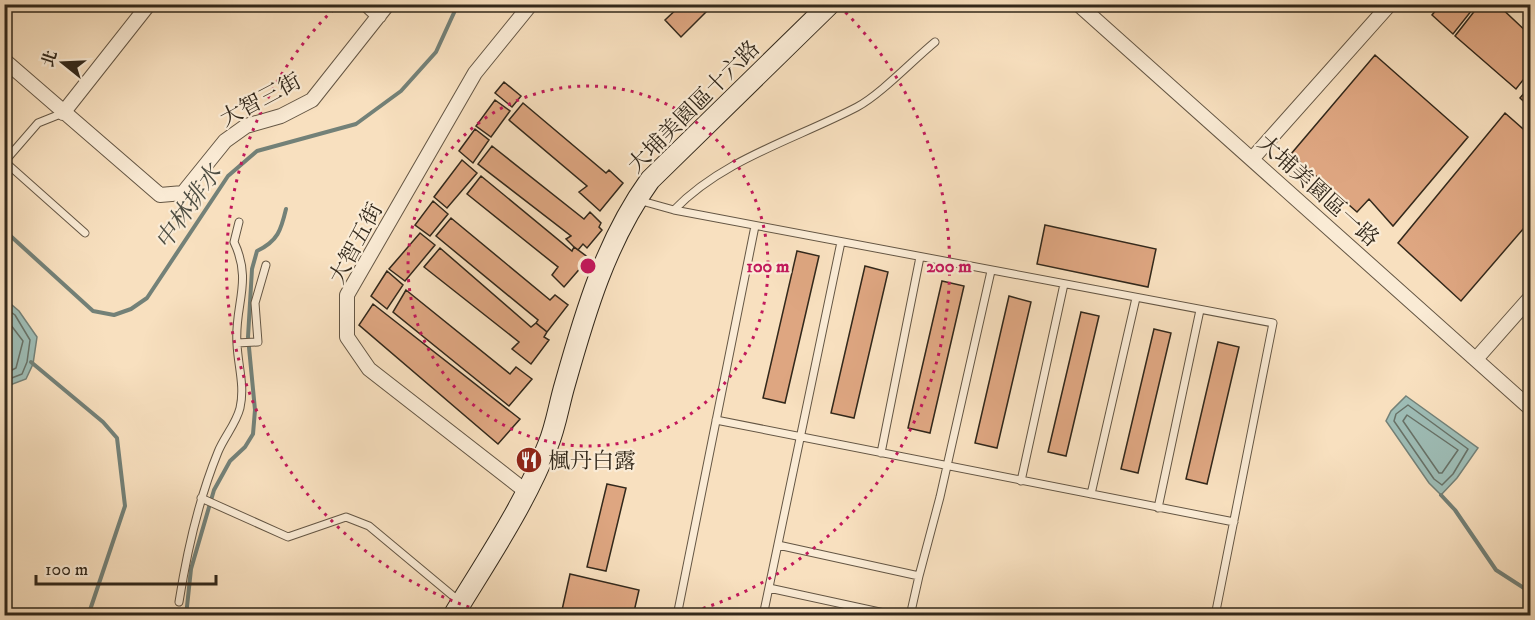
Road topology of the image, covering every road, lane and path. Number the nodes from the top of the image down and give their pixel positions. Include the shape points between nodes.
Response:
1 (149, 4) edge
2 (366, 4) edge
3 (388, 4) edge
4 (531, 4) edge
5 (830, 4) edge
6 (1078, 4) edge
7 (1390, 4) edge
8 (379, 16) junction
9 (935, 42) dead end
10 (4, 60) edge
11 (63, 113) junction
12 (1252, 159) junction
13 (5, 161) edge
14 (636, 199) junction
15 (674, 210) junction
16 (239, 222) dead end
17 (755, 226) junction
18 (86, 233) dead end
19 (841, 242) junction
20 (920, 257) junction
21 (266, 265) dead end
22 (991, 271) junction
23 (1064, 284) junction
24 (1136, 298) junction
25 (1530, 298) edge
26 (1200, 310) junction
27 (237, 343) junction
28 (1476, 359) junction
29 (1530, 408) edge
30 (716, 420) junction
31 (800, 436) junction
32 (881, 453) junction
33 (946, 466) junction
34 (1021, 481) junction
35 (528, 493) junction
36 (1090, 494) junction
37 (201, 498) junction
38 (1158, 508) junction
39 (1234, 522) junction
40 (778, 545) junction
41 (919, 576) junction
42 (769, 588) junction
43 (179, 602) dead end
44 (457, 609) edge
45 (677, 615) edge
46 (763, 615) edge
47 (898, 615) edge
48 (910, 615) edge
49 (1215, 615) edge

1 - 11 street
2 - 8 street
3 - 8 street, 大智三街
4 - 35 street, 大智五街 via 475,73 347,295 346,338 369,369
5 - 14 street, 大埔美園區十六路 via 650,180
6 - 12 street, 大埔美園區一路
7 - 12 street
8 - 11 street, 大智三街 via 312,100 281,116 246,126 225,141 183,193 160,195
9 - 15 lane via 860,105 728,169
10 - 11 street, 大智三街
11 - 13 lane via 38,123
12 - 28 street, 大埔美園區一路
13 - 18 lane
14 - 15 lane
14 - 35 street, 大埔美園區十六路 via 618,231 586,309 549,443
15 - 17 lane
16 - 27 lane via 234,242 244,278
17 - 19 lane
17 - 30 lane
19 - 20 lane
19 - 31 lane
20 - 22 lane
20 - 32 lane
21 - 27 lane via 255,303 258,342
22 - 23 lane
22 - 33 lane
23 - 24 lane
23 - 34 lane
24 - 26 lane
24 - 36 lane
25 - 28 street
26 - 38 lane
26 - 39 lane via 1273,323
27 - 37 lane via 242,382 240,408 218,450
28 - 29 street, 大埔美園區一路
30 - 31 lane
30 - 45 lane
31 - 32 lane
31 - 40 lane
32 - 33 lane
33 - 34 lane
33 - 41 lane
34 - 36 lane
35 - 44 street, 大埔美園區十六路
36 - 38 lane
37 - 43 lane
37 - 44 lane via 288,537 340,518 369,526
38 - 39 lane
39 - 49 lane
40 - 41 lane
40 - 42 lane
41 - 48 lane
42 - 46 lane
42 - 47 lane

